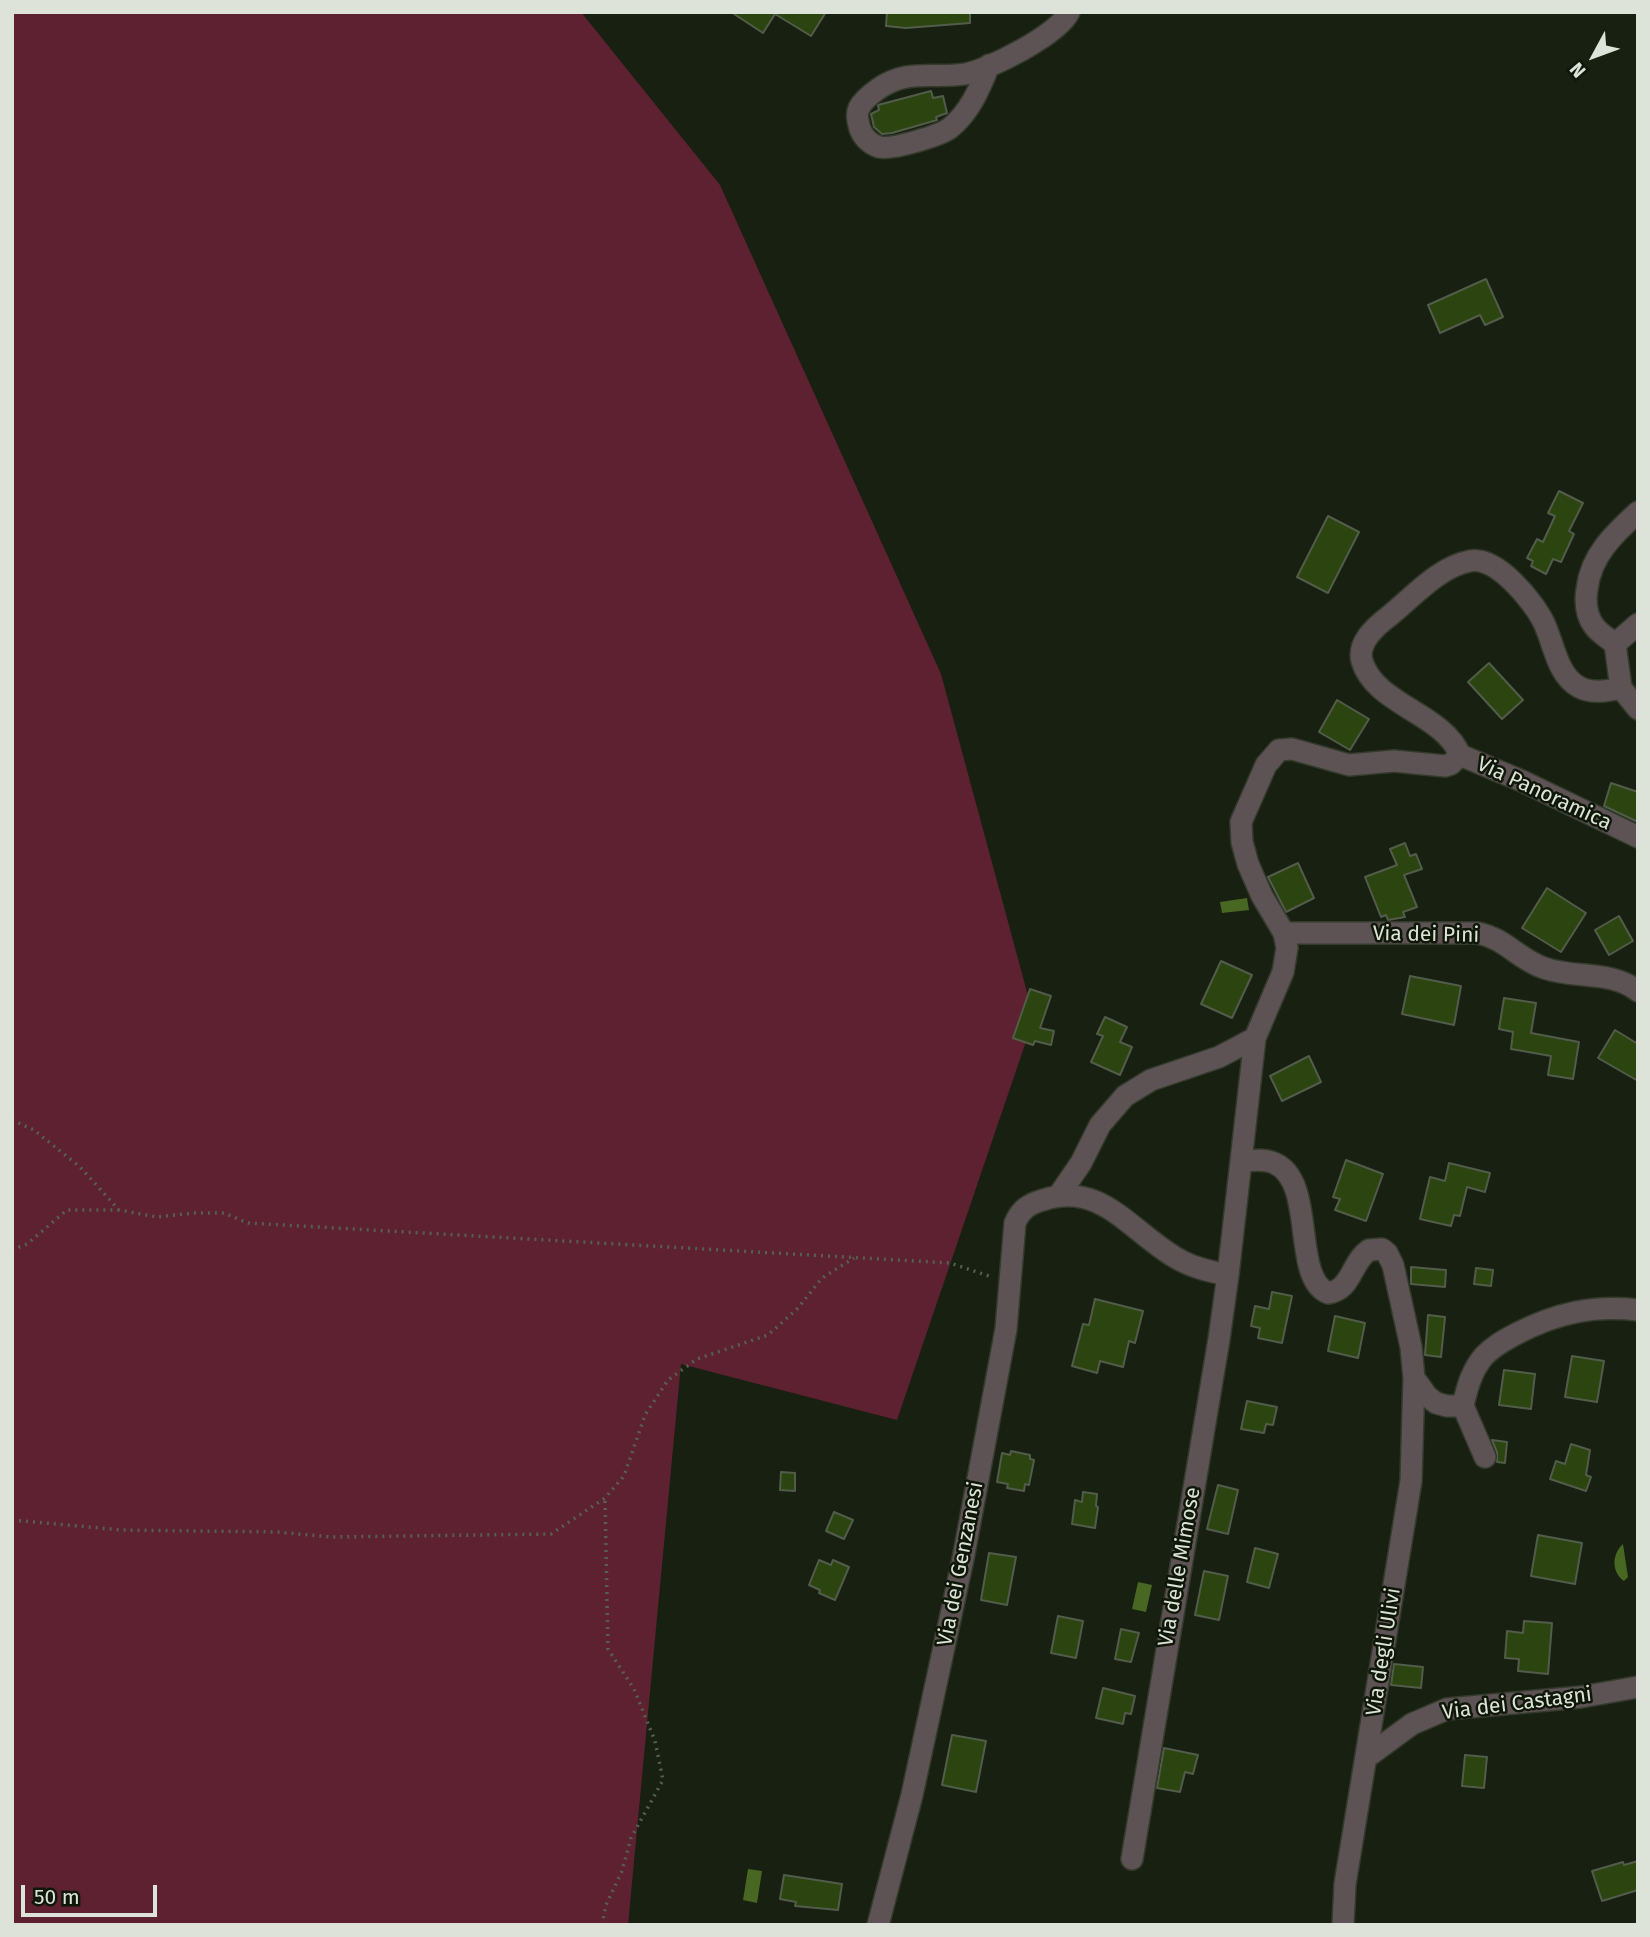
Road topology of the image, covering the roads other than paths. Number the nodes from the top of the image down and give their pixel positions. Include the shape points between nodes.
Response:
1 (1069, 12) edge
2 (989, 65) junction
3 (1638, 512) edge
4 (1638, 624) edge
5 (1615, 643) junction
6 (1621, 688) junction
7 (1638, 709) edge
8 (1460, 755) junction
9 (1638, 837) edge
10 (1284, 933) junction
11 (1638, 990) edge
12 (1255, 1038) junction
13 (1241, 1161) junction
14 (1059, 1195) junction
15 (1228, 1275) junction
16 (1638, 1310) edge
17 (1414, 1378) junction
18 (1463, 1406) junction
19 (1485, 1457) dead end
20 (1638, 1687) edge
21 (1367, 1757) junction
22 (1132, 1860) dead end
23 (878, 1925) edge
24 (1343, 1925) edge

1 - 2 street via 1051,33
2 - 2 street via 966,74 911,75 884,85 860,106 861,131 871,143 884,148 942,133 967,109
3 - 5 street via 1606,543 1588,581 1588,616 1597,630
4 - 5 street
5 - 6 street
6 - 7 street
6 - 8 street via 1578,687 1561,666 1541,617 1518,588 1496,568 1480,561 1457,565 1379,624 1366,639 1362,660 1380,686 1450,737
8 - 9 street, Via Panoramica
8 - 10 street, Via Panoramica via 1451,764 1437,766 1394,761 1345,765 1287,748 1274,754 1248,805 1241,832 1248,864
10 - 11 street, Via dei Pini via 1478,933 1498,939 1544,968 1616,980
10 - 12 street via 1287,954 1283,972
12 - 13 street, Via delle Mimose
12 - 14 street via 1219,1057 1160,1076 1125,1096 1100,1125
13 - 15 street, Via delle Mimose
13 - 17 street, Via degli Ulivi via 1274,1163 1289,1176 1298,1199 1312,1279 1322,1291 1340,1290 1369,1250 1387,1253
14 - 15 street via 1080,1195 1099,1202 1182,1262
14 - 23 street, Via dei Genzanesi via 1029,1205 1015,1223 1002,1349 963,1559 912,1795
15 - 22 street, Via delle Mimose
16 - 18 street via 1605,1307 1576,1311 1539,1322 1503,1341 1475,1370
17 - 18 street via 1436,1403
17 - 21 street, Via degli Ulivi via 1411,1481
18 - 19 street
20 - 21 street, Via dei Castagni via 1447,1709 1412,1724
21 - 24 street, Via degli Ulivi via 1345,1884

